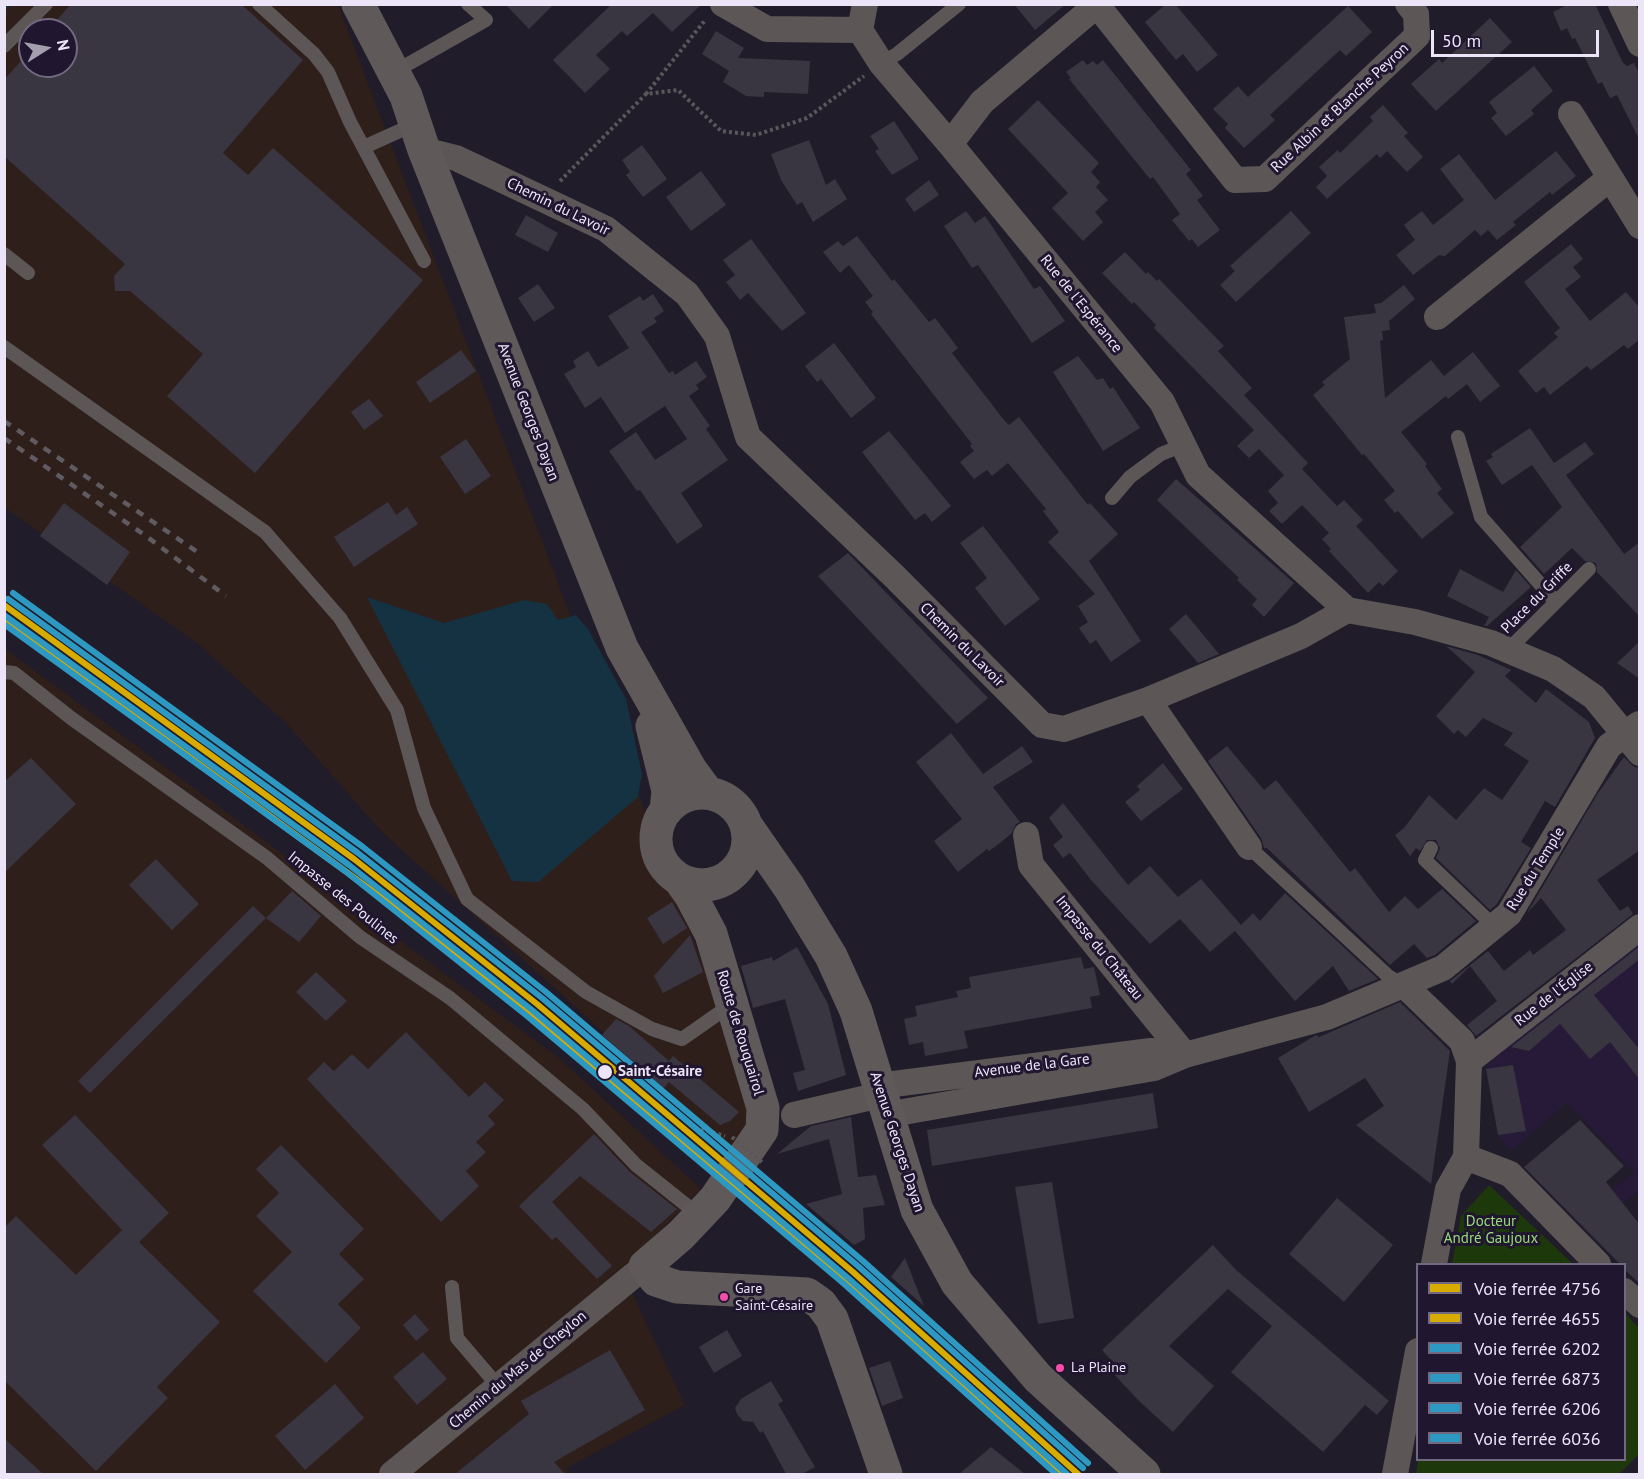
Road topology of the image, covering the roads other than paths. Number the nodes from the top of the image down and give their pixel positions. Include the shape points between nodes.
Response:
1 (46, 4) edge
2 (258, 4) edge
3 (358, 4) edge
4 (468, 4) edge
5 (865, 4) edge
6 (959, 4) edge
7 (1408, 4) edge
8 (1621, 4) edge
9 (1097, 5) edge
10 (716, 10) edge
11 (860, 30) junction
12 (1640, 44) edge
13 (4, 46) edge
14 (881, 63) junction
15 (394, 72) junction
16 (1571, 114) dead end
17 (420, 137) junction
18 (950, 144) junction
19 (364, 147) junction
20 (1610, 178) junction
21 (1640, 226) edge
22 (4, 254) edge
23 (424, 261) dead end
24 (28, 273) dead end
25 (1437, 317) dead end
26 (4, 347) edge
27 (1458, 437) dead end
28 (1181, 446) junction
29 (1112, 498) dead end
30 (1589, 569) dead end
31 (1556, 602) junction
32 (1347, 610) junction
33 (1508, 650) junction
34 (4, 672) edge
35 (634, 673) junction
36 (1148, 700) junction
37 (1635, 737) edge
38 (708, 793) junction
39 (666, 811) junction
40 (746, 825) junction
41 (1026, 835) dead end
42 (1249, 847) joint
43 (1431, 848) dead end
44 (679, 879) junction
45 (725, 879) junction
46 (788, 887) junction
47 (1494, 926) junction
48 (1640, 927) edge
49 (711, 934) junction
50 (1405, 986) junction
51 (732, 1004) junction
52 (1185, 1055) junction
53 (1469, 1061) junction
54 (881, 1099) junction
55 (794, 1115) dead end
56 (1466, 1157) junction
57 (684, 1232) junction
58 (1434, 1263) edge
59 (1597, 1263) edge
60 (645, 1266) junction
61 (452, 1287) dead end
62 (735, 1289) junction
63 (1626, 1293) edge
64 (1640, 1305) edge
65 (1416, 1362) edge
66 (498, 1386) junction
67 (392, 1474) edge
68 (886, 1474) edge
69 (1144, 1474) edge
70 (1395, 1474) edge

1 - 13 lane
2 - 19 lane via 314,54 328,72
3 - 15 street
4 - 15 lane via 486,20
5 - 11 street
6 - 14 lane
7 - 9 street, Rue Albin et Blanche Peyron via 1416,14 1417,36 1264,179 1245,180 1235,180
8 - 12 street
9 - 18 street via 982,102
10 - 11 street via 732,12 767,29
11 - 14 street, Rue de l'Espérance
14 - 18 street, Rue de l'Espérance
15 - 17 street
16 - 20 street
17 - 19 lane
17 - 35 street, Avenue Georges Dayan via 602,602
17 - 36 street, Chemin du Lavoir via 606,229 687,294 717,336 748,437 1042,725 1064,729
18 - 28 street, Rue de l'Espérance via 1162,402
19 - 23 lane
20 - 21 street
20 - 25 street
22 - 24 lane
26 - 51 lane via 265,532 340,618 397,710 424,808 467,899 586,992 651,1029 682,1039
27 - 31 lane via 1481,517
28 - 29 lane via 1161,454 1130,477
28 - 32 street, Rue de l'Espérance via 1197,474
30 - 31 lane, Place du Griffe
31 - 33 lane, Place du Griffe
32 - 33 street via 1415,622
32 - 36 street, Chemin du Lavoir via 1301,636
33 - 37 street via 1553,669 1594,697
34 - 57 lane, Impasse des Poulines via 14,674 267,858 360,937 450,998 583,1109 636,1165
35 - 38 street, Avenue Georges Dayan
35 - 39 street, Avenue Georges Dayan via 662,760 668,791
36 - 42 street
37 - 47 street, Rue du Temple via 1609,746 1526,889 1509,914
38 - 39 street via 689,795
38 - 40 street via 730,803
39 - 44 street via 657,831 657,846 668,869
40 - 45 street via 745,856
40 - 46 street, Avenue Georges Dayan
41 - 52 street, Impasse du Château via 1031,865
42 - 50 lane via 1388,976
43 - 47 lane via 1425,860
44 - 45 street via 699,885
44 - 49 street, Route de Rouquairol
45 - 46 street via 752,875
45 - 49 street, Route de Rouquairol via 714,894
46 - 54 street, Avenue Georges Dayan via 831,956 856,1011
47 - 50 street, Rue du Temple via 1443,968
48 - 53 street, Rue de l'Église
49 - 51 street, Route de Rouquairol
50 - 52 street, Avenue de la Gare via 1327,1017
50 - 53 street via 1462,1041
51 - 57 street, Route de Rouquairol via 763,1108 762,1130
52 - 54 street, Avenue de la Gare via 1151,1051
53 - 56 street
54 - 55 street, Avenue de la Gare
54 - 69 street, Avenue Georges Dayan via 917,1210 957,1283 1038,1378
56 - 58 street via 1448,1189
56 - 59 street via 1510,1174
57 - 60 street, Route de Rouquairol
57 - 62 street via 691,1268
60 - 62 street via 656,1280 676,1287
60 - 66 street, Chemin du Mas de Cheylon
61 - 66 lane via 457,1338
62 - 68 street via 807,1294 821,1304 832,1319
63 - 64 street
65 - 70 street
66 - 67 street, Chemin du Mas de Cheylon

